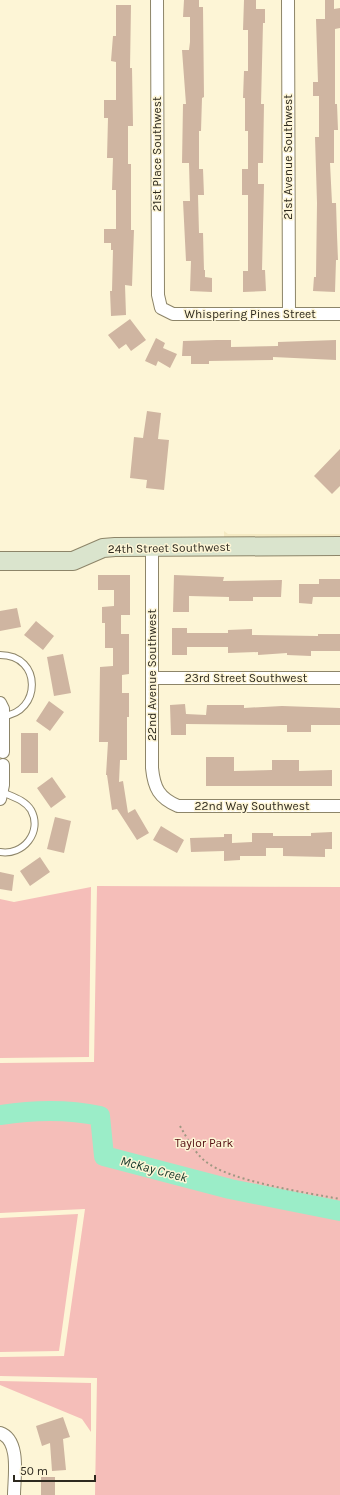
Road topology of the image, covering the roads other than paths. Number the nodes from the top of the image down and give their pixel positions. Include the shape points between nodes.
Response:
1 (157, 0) edge
2 (288, 0) edge
3 (161, 308) joint
4 (289, 314) junction
5 (340, 314) edge
6 (340, 546) edge
7 (152, 547) junction
8 (0, 561) edge
9 (0, 656) edge
10 (152, 678) junction
11 (340, 678) edge
12 (0, 702) edge
13 (3, 716) junction
14 (3, 752) dead end
15 (3, 765) dead end
16 (1, 796) edge
17 (165, 800) joint
18 (340, 806) edge
19 (0, 852) edge
20 (2, 1434) edge
21 (14, 1495) edge

1 - 3 street, 21st Place Southwest via 158,295
2 - 4 street, 21st Avenue Southwest
3 - 4 street, Whispering Pines Street via 173,314
4 - 5 street, Whispering Pines Street
6 - 7 street, 24th Street Southwest
7 - 8 street, 24th Street Southwest via 103,548 73,561
7 - 10 street, 22nd Avenue Southwest
9 - 13 lane via 20,659 31,676 32,688 24,707 12,716
10 - 11 street, 23rd Street Southwest
10 - 17 street, 22nd Avenue Southwest via 153,778 157,790
12 - 13 street
13 - 14 street
15 - 16 street
16 - 19 lane via 22,801 31,809 35,820 30,842 14,852
17 - 18 street, 22nd Way Southwest via 178,806
20 - 21 street via 12,1444

